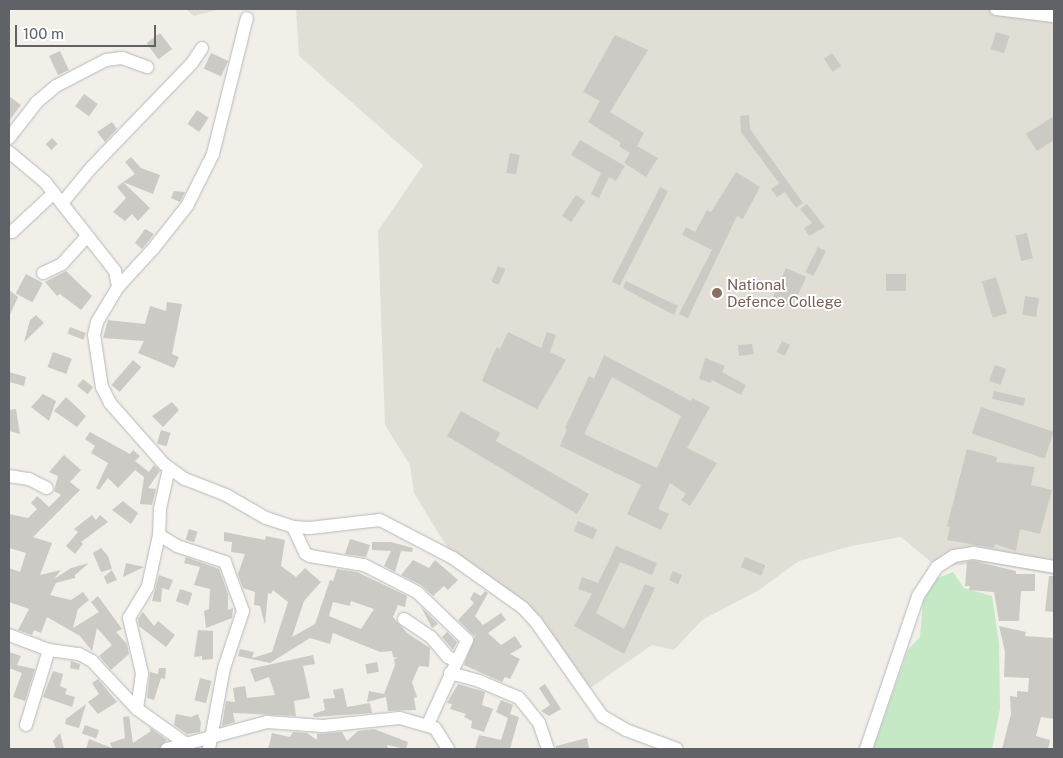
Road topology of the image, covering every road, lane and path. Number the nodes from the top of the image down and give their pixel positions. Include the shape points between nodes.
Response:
1 (996, 9) edge
2 (1054, 16) edge
3 (247, 18) dead end
4 (202, 48) dead end
5 (147, 67) dead end
6 (9, 138) edge
7 (9, 152) edge
8 (58, 198) junction
9 (10, 235) edge
10 (86, 236) junction
11 (43, 273) dead end
12 (118, 287) junction
13 (169, 468) junction
14 (9, 476) edge
15 (47, 488) dead end
16 (293, 527) junction
17 (159, 536) junction
18 (1054, 567) edge
19 (404, 619) dead end
20 (9, 635) edge
21 (49, 650) junction
22 (457, 661) junction
23 (450, 673) junction
24 (137, 709) junction
25 (428, 724) junction
26 (26, 725) dead end
27 (185, 743) junction
28 (209, 744) edge
29 (167, 749) edge
30 (448, 749) edge
31 (548, 749) edge
32 (677, 749) edge
33 (866, 749) edge

1 - 2 street
3 - 12 street via 213,154 187,206
4 - 8 street via 192,63
5 - 6 street via 122,58 106,60 56,86 37,102
7 - 8 street via 36,172
8 - 9 street
8 - 10 street
10 - 11 street via 62,264
10 - 12 street via 116,271
12 - 13 street via 97,322 94,336 102,387 110,403
13 - 16 street via 266,518
13 - 17 street via 160,509
14 - 15 street via 29,479
16 - 22 street via 305,553 310,556 364,565 417,592 467,640
16 - 32 street via 380,520 453,558 523,608 602,716 626,730
17 - 24 street via 148,586 129,618 142,673
17 - 28 street via 225,562 242,604 242,619 224,668
18 - 33 street via 974,553 954,556 937,567 918,596
19 - 22 street via 431,637 448,657
20 - 21 street
21 - 24 street via 79,654 92,661
21 - 26 street
22 - 23 street
23 - 25 street
23 - 31 street via 519,698 539,723
24 - 27 street
25 - 28 street via 400,718 323,726 267,722
25 - 30 street via 435,728
27 - 28 street
27 - 29 street

